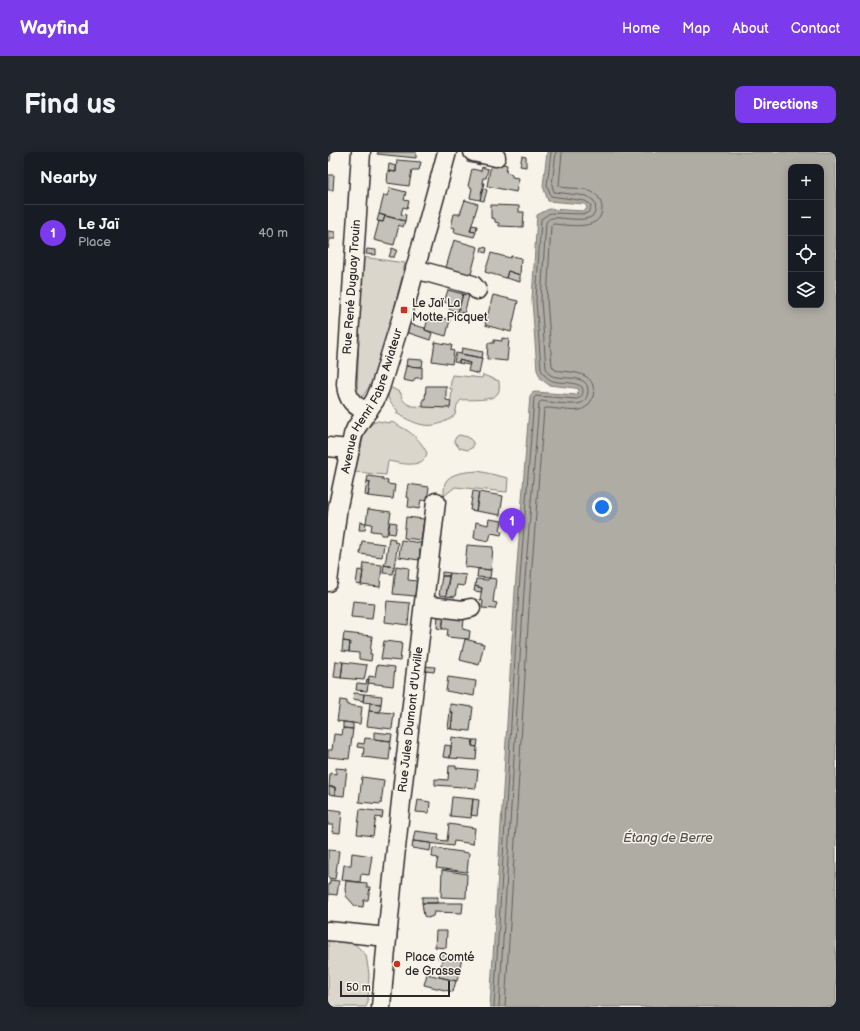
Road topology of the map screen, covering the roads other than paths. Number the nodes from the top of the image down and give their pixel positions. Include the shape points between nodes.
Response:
1 (361, 152) edge
2 (447, 152) edge
3 (473, 152) edge
4 (496, 157) dead end
5 (415, 269) junction
6 (477, 290) dead end
7 (368, 411) junction
8 (328, 447) edge
9 (349, 450) junction
10 (436, 502) dead end
11 (328, 582) edge
12 (424, 605) junction
13 (471, 608) dead end
14 (328, 931) edge
15 (387, 937) junction
16 (381, 1007) edge

1 - 7 street, Rue René Duguay Trouin via 346,393 359,408
2 - 5 street, Avenue Henri Fabre Aviateur
3 - 4 street
5 - 6 street via 473,285
5 - 7 street, Avenue Henri Fabre Aviateur via 380,388
7 - 9 street, Avenue Henri Fabre Aviateur via 356,428
8 - 9 street
9 - 11 street, Avenue Henri Fabre Aviateur via 338,506
10 - 12 street, Rue Jules Dumont d'Urville
12 - 13 street via 462,610
12 - 15 street, Rue Jules Dumont d'Urville
14 - 15 street
15 - 16 street

